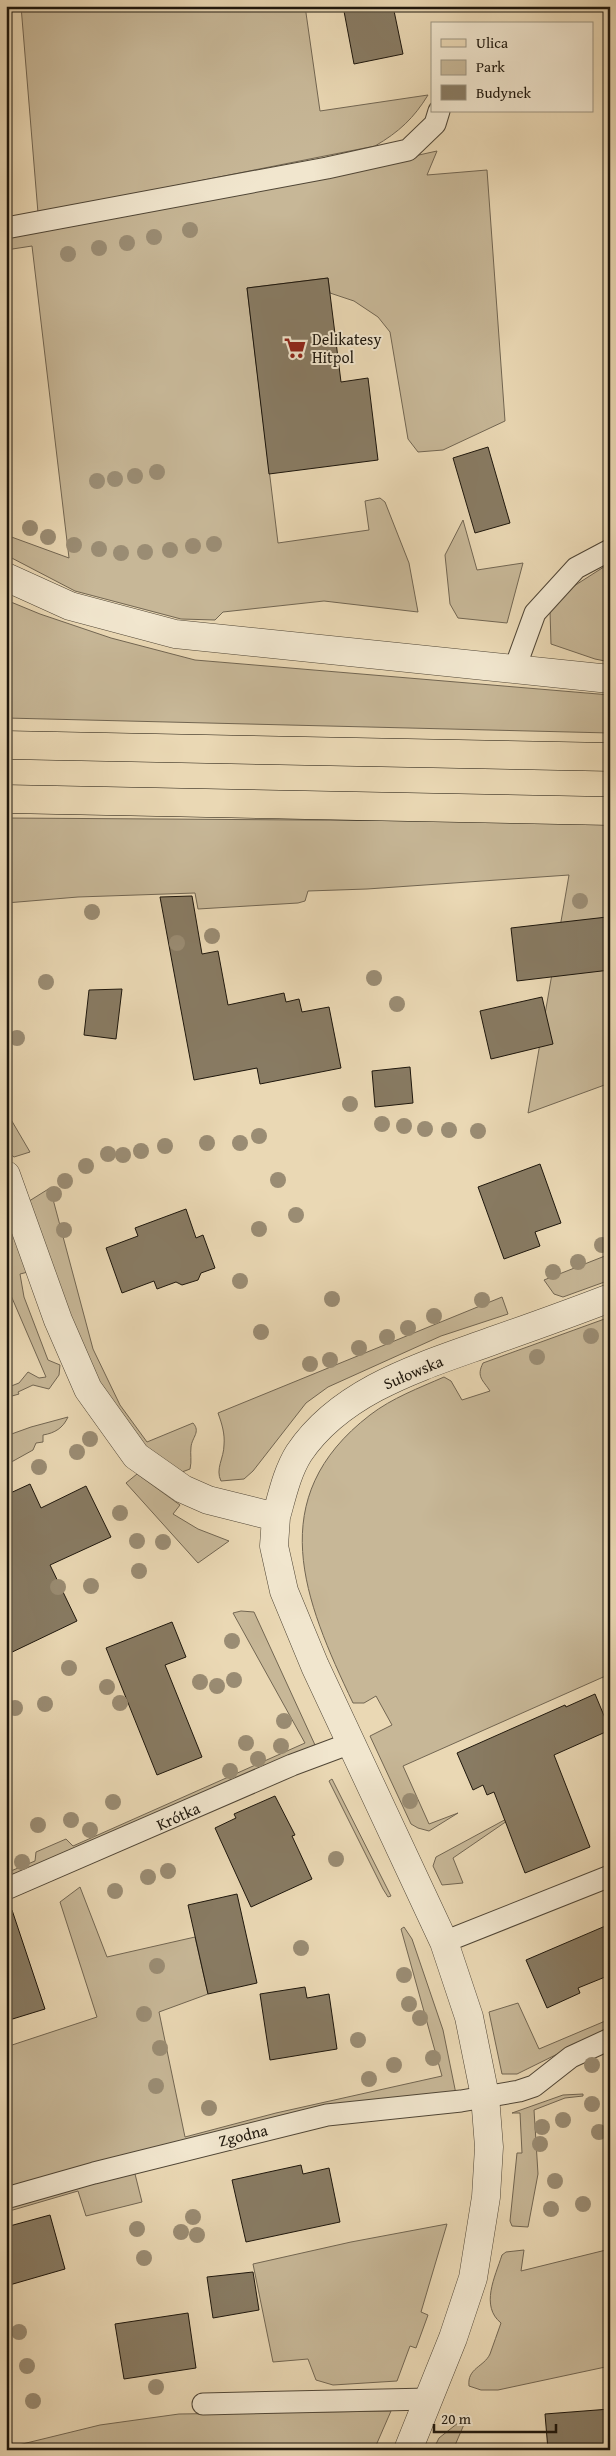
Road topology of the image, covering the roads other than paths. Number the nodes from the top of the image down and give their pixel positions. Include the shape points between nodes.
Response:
1 (439, 112) edge
2 (6, 228) edge
3 (610, 550) edge
4 (6, 577) edge
5 (515, 668) junction
6 (610, 679) edge
7 (6, 745) edge
8 (610, 757) edge
9 (6, 799) edge
10 (610, 811) edge
11 (6, 1175) edge
12 (610, 1298) edge
13 (276, 1517) junction
14 (350, 1743) junction
15 (610, 1876) edge
16 (6, 1889) edge
17 (444, 1942) junction
18 (610, 2039) edge
19 (485, 2096) junction
20 (6, 2198) edge
21 (429, 2399) junction
22 (203, 2404) dead end
23 (408, 2450) edge

1 - 2 lane via 435,124 408,150
3 - 5 lane via 576,568 535,613
4 - 5 street via 70,606 175,634
5 - 6 street
7 - 8 main road
9 - 10 main road
11 - 13 street via 58,1320 88,1389 136,1456 183,1489
12 - 13 street, Sułowska via 389,1380 350,1403 320,1428 299,1454 284,1486
13 - 14 street, Sułowska via 274,1546 280,1578
14 - 16 lane, Krótka
14 - 17 street, Sułowska
15 - 17 lane
17 - 19 street, Sułowska via 469,2017
18 - 19 lane, Zgodna via 571,2057 534,2086
19 - 20 lane, Zgodna via 327,2115
19 - 21 street, Sułowska via 489,2147 486,2197 473,2278
21 - 22 lane
21 - 23 street, Sułowska

